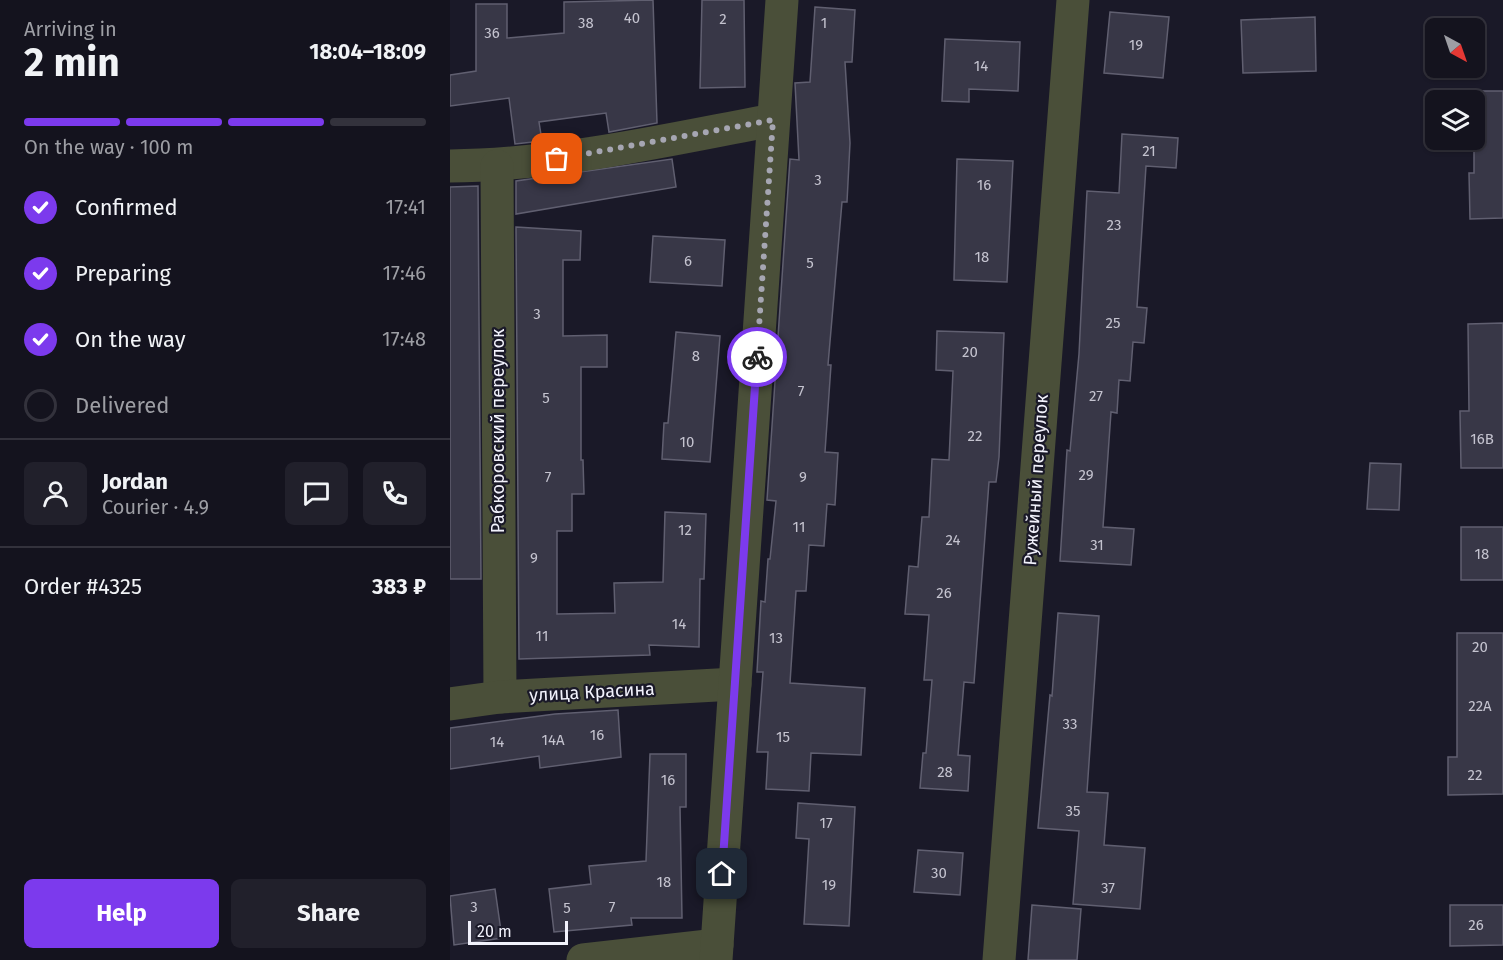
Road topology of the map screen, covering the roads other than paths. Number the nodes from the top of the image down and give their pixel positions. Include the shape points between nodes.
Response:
1 (782, 0) edge
2 (1073, 0) edge
3 (773, 120) junction
4 (450, 166) edge
5 (497, 166) junction
6 (735, 684) junction
7 (500, 697) junction
8 (450, 704) edge
9 (717, 952) edge
10 (583, 960) edge
11 (999, 960) edge

1 - 3 street
2 - 11 street, Ружейный переулок
3 - 5 street
3 - 6 street
4 - 5 street
5 - 7 street, Рабкоровский переулок
6 - 7 street, улица Красина
6 - 9 street
7 - 8 street, улица Красина
9 - 10 street

